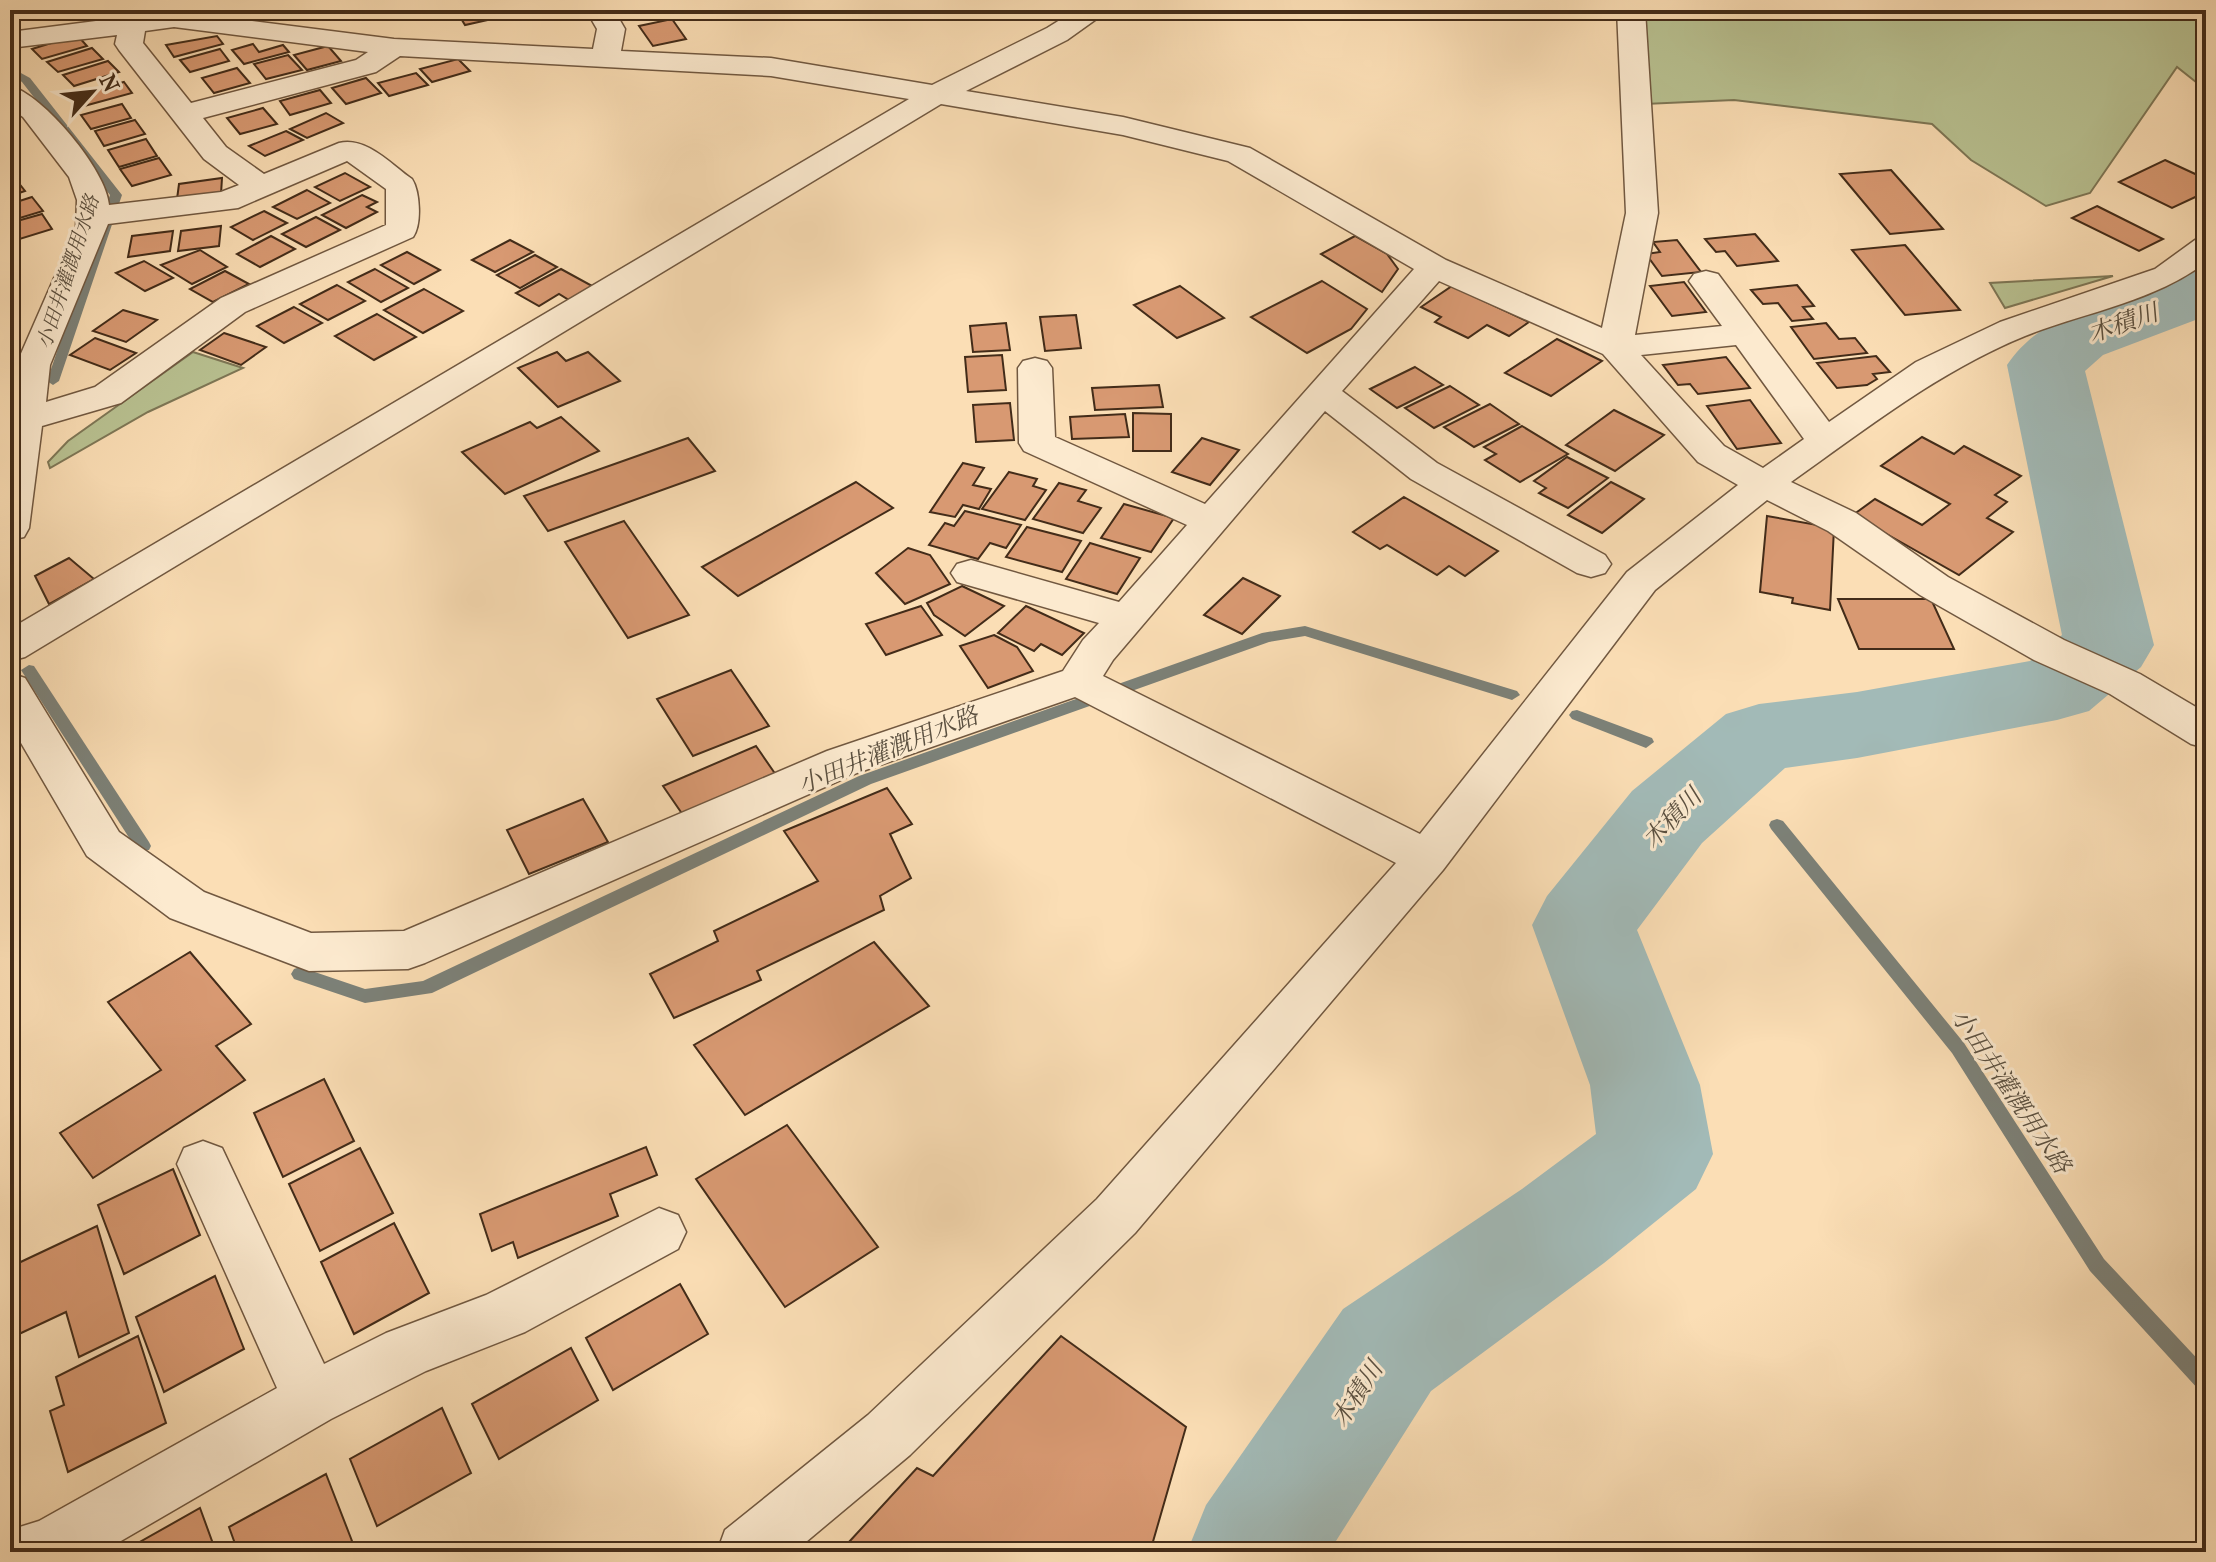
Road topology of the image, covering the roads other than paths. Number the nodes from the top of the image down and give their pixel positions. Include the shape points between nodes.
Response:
1 (600, 10) edge
2 (1095, 10) edge
3 (1631, 10) edge
4 (178, 14) edge
5 (133, 24) junction
6 (10, 40) edge
7 (394, 47) junction
8 (606, 56) junction
9 (939, 93) junction
10 (10, 95) edge
11 (185, 114) junction
12 (260, 186) junction
13 (90, 217) junction
14 (2206, 247) edge
15 (1434, 267) junction
16 (1706, 281) dead end
17 (1745, 334) junction
18 (1615, 347) junction
19 (1035, 368) dead end
20 (1322, 392) junction
21 (25, 420) junction
22 (1824, 441) junction
23 (1764, 484) junction
24 (1210, 521) junction
25 (10, 528) edge
26 (1591, 564) dead end
27 (971, 573) dead end
28 (1128, 618) junction
29 (10, 647) edge
30 (10, 688) edge
31 (1095, 690) junction
32 (2206, 733) edge
33 (1427, 858) junction
34 (203, 1164) dead end
35 (659, 1232) dead end
36 (311, 1400) junction
37 (31, 1552) edge
38 (747, 1552) edge

1 - 8 street via 611,29
2 - 9 street
3 - 18 street via 1642,213
4 - 5 street
4 - 7 street
5 - 6 street
5 - 11 street via 129,44
7 - 8 street
7 - 11 street via 366,66
8 - 9 street via 771,67
9 - 15 street via 1123,126 1239,154
9 - 29 street
10 - 13 street via 33,111 84,176 93,200
11 - 12 street via 215,153
12 - 13 street via 227,201
12 - 21 street via 350,149 401,186 402,230 233,305 108,395
13 - 21 street via 92,228 33,365
14 - 22 street via 2167,276 2012,329 1928,369
15 - 18 street
15 - 20 street
16 - 17 street
17 - 18 street
17 - 22 street
18 - 23 street via 1711,454
19 - 24 street via 1037,443
20 - 24 street
20 - 26 street via 1424,471
21 - 25 street
22 - 23 street
23 - 32 street via 1842,522 1934,586 2049,650 2125,684
23 - 33 street via 1641,581
24 - 28 street
27 - 28 street
28 - 31 street via 1098,650
30 - 31 street via 103,844 187,905 309,952 408,950 842,762
31 - 33 street
33 - 38 street via 1116,1216 889,1435
34 - 36 street
35 - 36 street via 505,1314 406,1352
36 - 37 street via 45,1551

